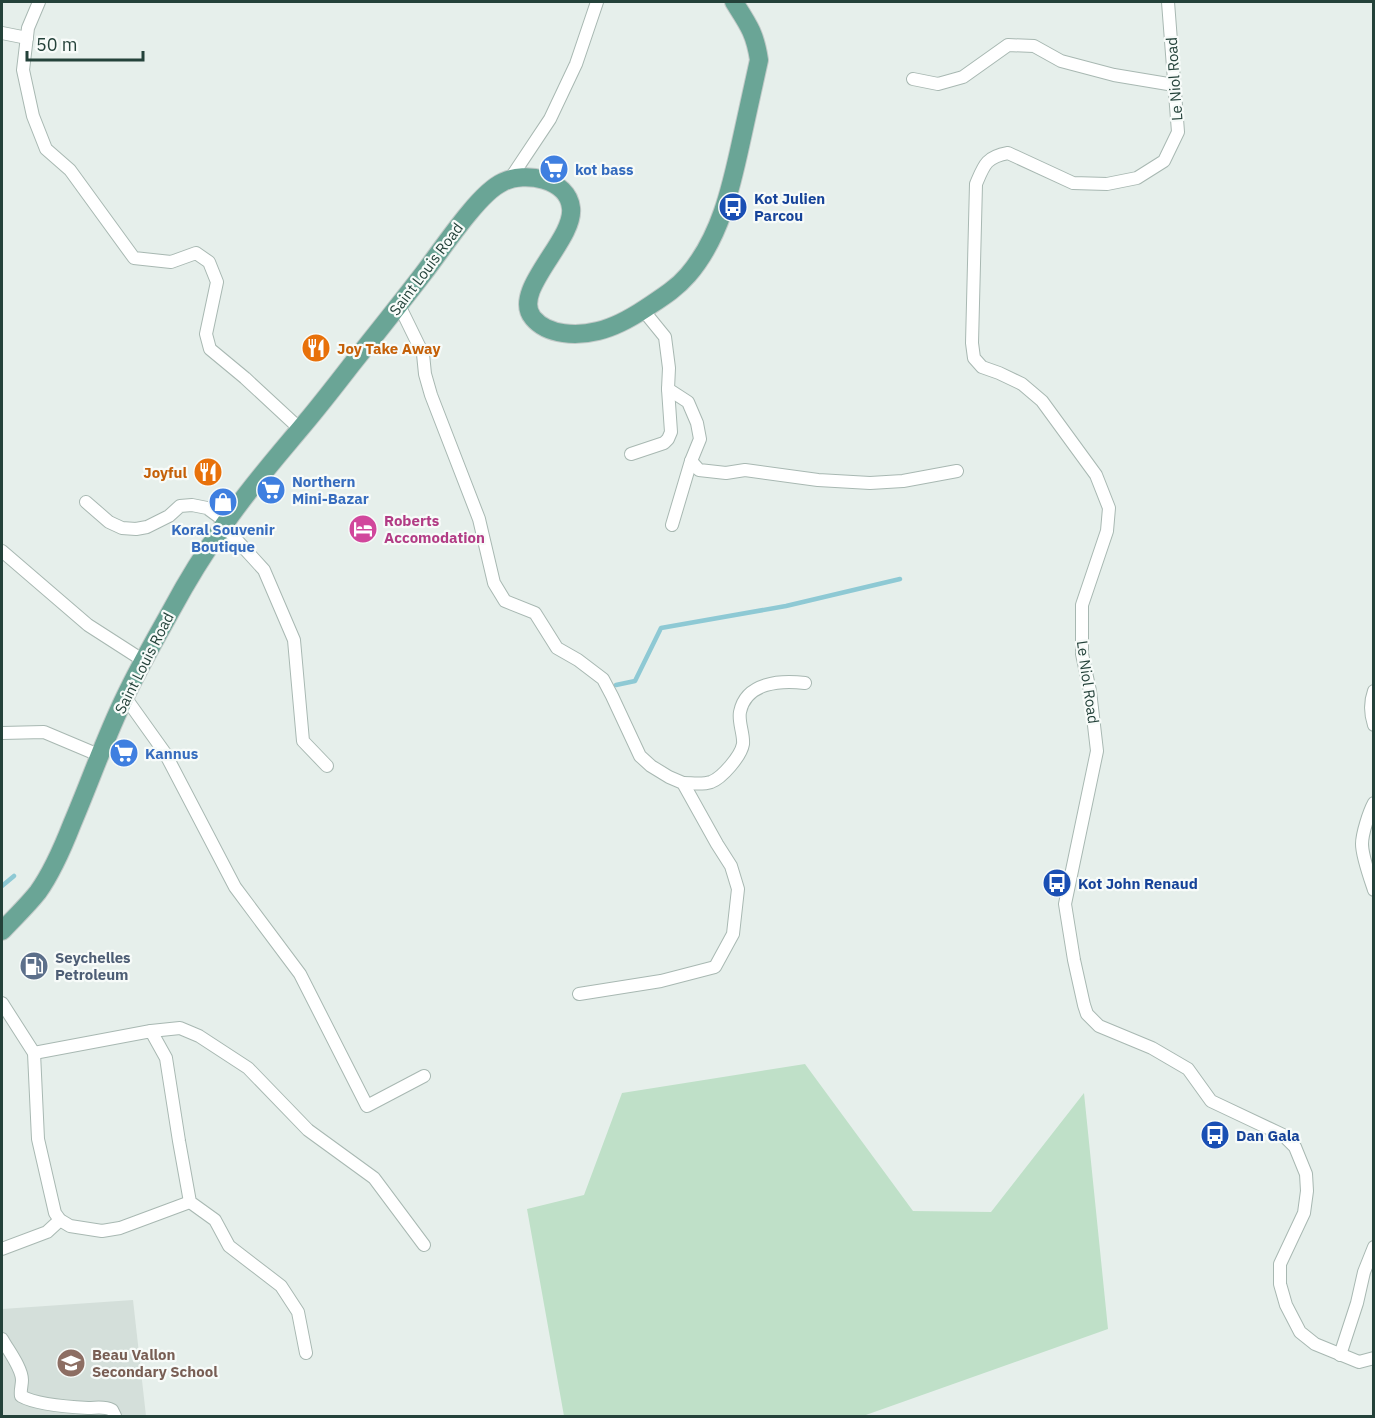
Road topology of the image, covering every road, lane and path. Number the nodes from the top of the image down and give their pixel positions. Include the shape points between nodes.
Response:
1 (39, 2) edge
2 (597, 2) edge
3 (734, 2) edge
4 (1168, 2) edge
5 (2, 33) edge
6 (27, 38) junction
7 (913, 79) dead end
8 (1174, 85) junction
9 (510, 179) junction
10 (399, 305) junction
11 (643, 310) junction
12 (668, 389) junction
13 (300, 429) junction
14 (631, 454) dead end
15 (691, 461) junction
16 (957, 471) dead end
17 (86, 502) dead end
18 (225, 523) junction
19 (672, 525) dead end
20 (2, 551) edge
21 (144, 661) junction
22 (805, 683) dead end
23 (1374, 691) edge
24 (125, 697) junction
25 (1374, 725) edge
26 (2, 733) edge
27 (101, 756) junction
28 (327, 766) dead end
29 (683, 783) junction
30 (1374, 803) edge
31 (1374, 890) edge
32 (2, 929) edge
33 (579, 994) dead end
34 (2, 1004) edge
35 (151, 1031) junction
36 (34, 1053) junction
37 (424, 1076) dead end
38 (190, 1202) junction
39 (60, 1220) junction
40 (424, 1245) dead end
41 (1374, 1247) edge
42 (2, 1249) edge
43 (2, 1339) edge
44 (306, 1353) dead end
45 (1340, 1355) junction
46 (1374, 1358) edge
47 (115, 1416) edge

1 - 6 street
2 - 9 street via 559,101
3 - 11 main road via 753,31 759,60 722,216 688,275
4 - 8 street, Le Niol Road
5 - 6 street
6 - 13 street via 23,70 33,116 46,149 70,171 134,258 171,262 196,253 209,262 217,282 206,334 210,349
7 - 8 street via 938,84 963,77 1008,45 1034,46 1061,61
8 - 45 street, Le Niol Road via 1178,132 1164,160 1137,178 1107,184 1073,183 1008,153 985,163 976,184 972,343 974,358 982,367 1022,384 1042,401 1096,475 1109,508 1107,531 1082,605 1082,654 1097,751 1065,904 1083,1005 1099,1026 1152,1048 1188,1069 1211,1101 1283,1135 1295,1147 1306,1174 1307,1191 1304,1213 1280,1264 1280,1284 1300,1332
9 - 10 main road, Saint Louis Road via 495,186 469,213
9 - 11 main road via 538,178 552,183 566,194 572,209 565,234 533,285 529,310 532,318 550,330 580,333 602,330
10 - 13 main road, Saint Louis Road
10 - 29 street via 423,354 431,395 479,519 494,583 505,601 535,613 558,648 603,679 640,756
11 - 12 street via 664,337
12 - 14 street via 668,439
12 - 15 street via 688,402 697,423 700,439
13 - 18 main road, Saint Louis Road
15 - 16 street via 699,470 745,470 870,483 903,482
15 - 19 street
17 - 18 street via 122,528 147,527 180,506 192,505 207,508
18 - 21 main road, Saint Louis Road
18 - 28 street via 264,570 294,640 303,741
20 - 21 street via 88,625
21 - 24 main road, Saint Louis Road
22 - 29 street via 788,681 761,686 745,698 740,713 741,753 712,782
23 - 25 street
24 - 27 main road, Saint Louis Road
24 - 37 street via 165,753 235,887 300,974 367,1106
26 - 27 street via 44,732
27 - 32 main road, Saint Louis Road via 48,877
29 - 33 street via 735,878 738,889 733,934 715,967 661,981
30 - 31 street via 1362,844
34 - 36 street
35 - 36 street
35 - 38 street via 166,1058
35 - 40 street via 180,1028 248,1068 308,1130 374,1178
36 - 39 street via 38,1139
38 - 39 street via 102,1231 70,1226
38 - 44 street via 215,1220 229,1246 281,1286 298,1312
39 - 42 street via 47,1232
41 - 45 street
43 - 47 street via 21,1372 21,1396 36,1403 105,1407
45 - 46 street, Le Niol Road via 1359,1362

